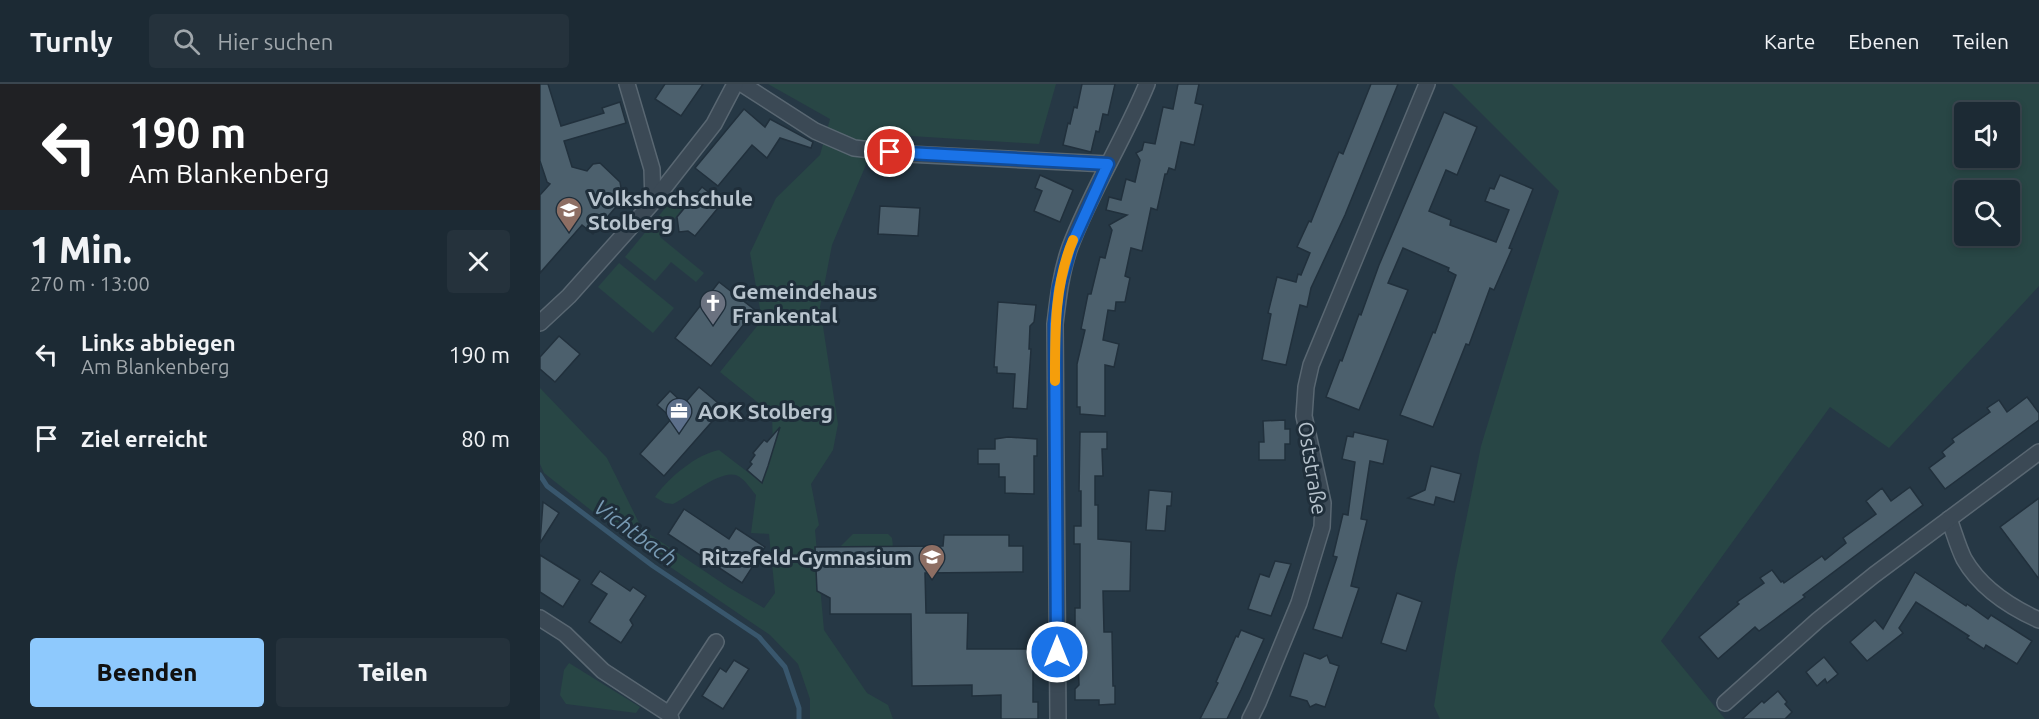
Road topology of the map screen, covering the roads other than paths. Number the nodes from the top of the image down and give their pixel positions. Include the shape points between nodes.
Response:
1 (627, 84) edge
2 (735, 84) edge
3 (742, 84) edge
4 (1147, 84) edge
5 (1427, 84) edge
6 (1108, 164) junction
7 (653, 202) junction
8 (540, 323) edge
9 (2039, 452) edge
10 (1949, 519) junction
11 (540, 618) edge
12 (2039, 620) edge
13 (716, 642) dead end
14 (1725, 703) dead end
15 (670, 716) edge
16 (1058, 719) edge
17 (1250, 719) edge

1 - 7 street via 652,168
2 - 7 street via 714,124
3 - 6 street via 816,131 854,148
4 - 6 street
5 - 17 street, Oststraße via 1311,365 1304,416 1323,502 1322,527 1299,603
6 - 16 street via 1070,248 1059,288 1055,324
7 - 8 street
9 - 10 street
10 - 12 street via 1965,560 1985,585 2013,608
10 - 14 street via 1818,620
11 - 15 street via 565,634 603,671
13 - 15 street

